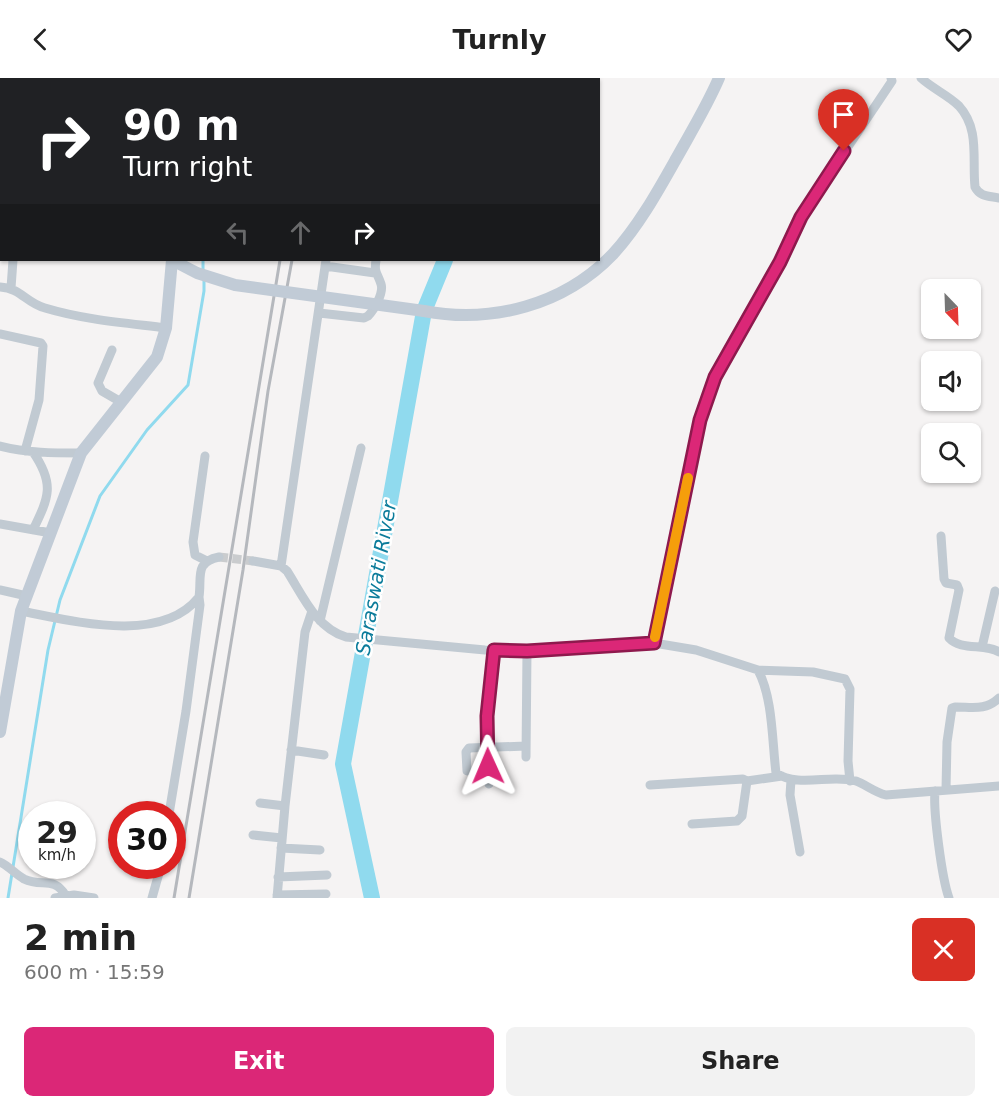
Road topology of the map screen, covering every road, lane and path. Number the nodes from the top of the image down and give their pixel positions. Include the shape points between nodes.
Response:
1 (718, 78) edge
2 (891, 78) edge
3 (921, 78) edge
4 (999, 198) edge
5 (13, 261) edge
6 (172, 261) edge
7 (174, 261) edge
8 (363, 261) edge
9 (376, 261) edge
10 (325, 263) edge
11 (361, 271) junction
12 (375, 273) junction
13 (0, 287) edge
14 (11, 288) junction
15 (319, 313) junction
16 (166, 328) junction
17 (0, 334) edge
18 (112, 350) dead end
19 (121, 402) junction
20 (0, 446) edge
21 (361, 448) dead end
22 (29, 451) junction
23 (81, 453) junction
24 (205, 456) dead end
25 (0, 524) edge
26 (33, 530) junction
27 (51, 532) junction
28 (941, 536) dead end
29 (219, 557) tunnel mouth
30 (207, 561) junction
31 (253, 561) tunnel mouth
32 (281, 566) junction
33 (0, 590) edge
34 (995, 591) dead end
35 (27, 596) junction
36 (199, 597) junction
37 (21, 611) junction
38 (312, 611) junction
39 (320, 621) junction
40 (654, 643) junction
41 (982, 647) junction
42 (494, 650) junction
43 (527, 651) junction
44 (999, 651) edge
45 (758, 670) junction
46 (999, 698) edge
47 (3, 700) edge
48 (0, 732) edge
49 (526, 746) junction
50 (488, 748) junction
51 (291, 750) junction
52 (324, 755) dead end
53 (526, 758) dead end
54 (467, 771) dead end
55 (787, 778) junction
56 (747, 781) junction
57 (850, 781) junction
58 (489, 784) dead end
59 (650, 784) dead end
60 (999, 786) edge
61 (935, 790) junction
62 (946, 790) junction
63 (171, 801) edge
64 (260, 803) dead end
65 (285, 806) junction
66 (692, 824) dead end
67 (254, 835) dead end
68 (282, 838) junction
69 (281, 848) junction
70 (320, 850) dead end
71 (800, 852) dead end
72 (0, 862) edge
73 (327, 874) dead end
74 (278, 877) junction
75 (157, 879) edge
76 (326, 894) dead end
77 (66, 896) junction
78 (277, 897) edge
79 (55, 898) edge
80 (94, 898) edge
81 (152, 898) edge
82 (950, 898) edge

1 - 7 street, bridge via 659,189 613,254 574,285 538,304 449,316 235,285
2 - 40 street via 801,217 715,377 700,420
3 - 4 street via 968,118 973,130 975,187 978,193
5 - 14 street
6 - 16 street
8 - 11 street
9 - 12 street
10 - 11 street
10 - 15 street
11 - 12 street
12 - 15 street via 381,289 368,316
13 - 14 street
14 - 16 street via 35,305 54,311
15 - 32 street
16 - 19 street via 157,357
17 - 22 street via 43,346 39,400
18 - 19 street via 98,383 102,391
19 - 23 street
20 - 22 street
21 - 39 street
22 - 23 street
22 - 26 street via 45,472 49,493
23 - 27 street
24 - 30 street via 193,542 195,555
25 - 26 street
26 - 27 street
27 - 35 street
28 - 41 street via 944,579 957,585 958,591 950,638 954,643
29 - 30 street
30 - 36 street via 201,569
31 - 32 street
32 - 38 street
33 - 35 street
34 - 41 street
35 - 37 street
36 - 37 street via 171,619 125,626
36 - 63 street
37 - 47 street
38 - 39 street
38 - 51 street via 305,632
39 - 42 street via 346,637
40 - 43 street
40 - 45 street via 696,650
41 - 44 street
42 - 43 street
42 - 50 street
43 - 49 street
45 - 55 street via 767,696 776,773
45 - 57 street via 813,672 845,679 850,689
46 - 62 street via 990,705 952,708
47 - 48 street
49 - 50 street
49 - 53 street
50 - 54 street via 467,749
50 - 58 street
51 - 52 street
51 - 65 street
55 - 56 street
55 - 57 street
55 - 71 street
56 - 59 street
56 - 66 street via 742,816 737,821
57 - 61 street via 886,795
60 - 62 street
61 - 62 street
61 - 82 street
64 - 65 street
65 - 68 street
67 - 68 street
68 - 69 street
69 - 70 street
69 - 74 street
72 - 77 street via 22,878 60,886
73 - 74 street
74 - 78 street
75 - 81 street
76 - 78 street
77 - 79 street
77 - 80 street

